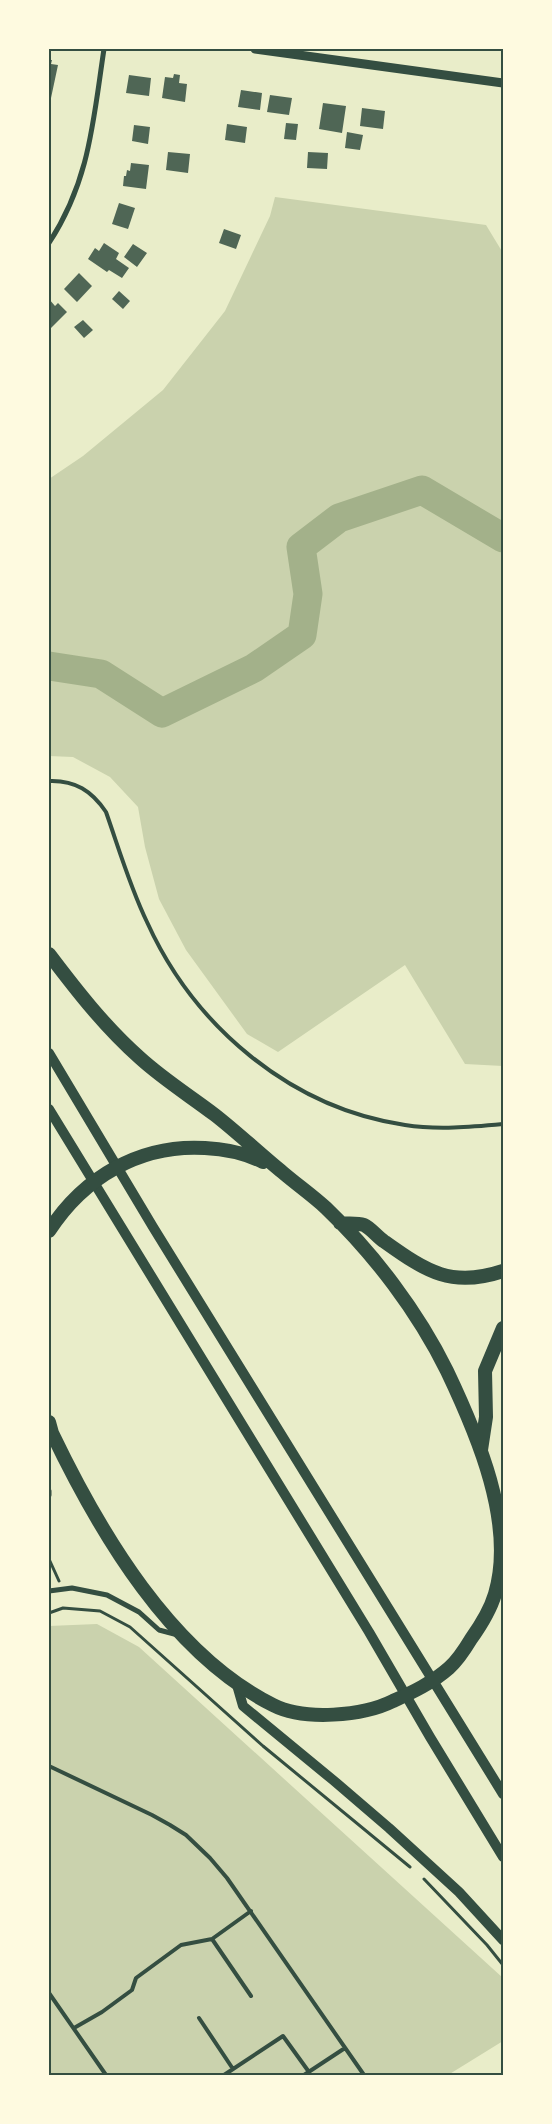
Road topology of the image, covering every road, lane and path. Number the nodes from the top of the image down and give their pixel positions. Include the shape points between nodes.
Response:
1 (104, 49) edge
2 (255, 49) edge
3 (503, 83) edge
4 (49, 244) edge
5 (49, 780) edge
6 (49, 955) edge
7 (49, 1053) edge
8 (49, 1109) edge
9 (503, 1124) edge
10 (284, 1173) junction
11 (340, 1223) junction
12 (49, 1231) edge
13 (503, 1271) edge
14 (503, 1328) edge
15 (50, 1432) edge
16 (481, 1451) junction
17 (49, 1491) edge
18 (49, 1495) edge
19 (501, 1532) edge
20 (49, 1559) edge
21 (58, 1578) dead end
22 (49, 1591) edge
23 (62, 1599) dead end
24 (63, 1608) junction
25 (49, 1612) edge
26 (183, 1636) junction
27 (238, 1685) junction
28 (49, 1766) edge
29 (503, 1794) edge
30 (503, 1857) edge
31 (412, 1868) dead end
32 (419, 1874) dead end
33 (251, 1911) junction
34 (212, 1938) junction
35 (503, 1940) edge
36 (503, 1965) edge
37 (49, 1993) edge
38 (251, 1996) dead end
39 (199, 2018) dead end
40 (74, 2028) junction
41 (345, 2048) junction
42 (233, 2069) junction
43 (309, 2072) junction
44 (106, 2075) edge
45 (224, 2075) edge
46 (304, 2075) edge
47 (364, 2075) edge

1 - 4 street via 87,160 76,194
2 - 3 street
5 - 9 lane via 69,782 96,798 106,812 147,924 191,996 239,1047 266,1068 315,1098 376,1119 442,1128
6 - 10 highway via 122,1042
7 - 29 main road
8 - 30 main road
10 - 11 highway
10 - 12 highway via 250,1156 219,1148 184,1146 155,1152 132,1158 105,1173 61,1212
11 - 13 highway via 364,1225 433,1272 458,1279
11 - 16 highway via 376,1264 424,1332 445,1368
14 - 16 highway via 485,1371 486,1417
15 - 26 highway via 108,1537
16 - 19 highway
17 - 18 street
19 - 27 highway via 495,1593 485,1619 451,1666 422,1688 368,1710 319,1715 276,1707
20 - 21 path
22 - 26 street via 72,1588 107,1595 139,1612 159,1630
23 - 24 path
24 - 25 path
24 - 31 path via 100,1611 130,1627 263,1746
26 - 27 highway
27 - 35 main road via 243,1706 389,1828 459,1892
28 - 33 lane via 152,1815 186,1835 210,1858
32 - 36 path
33 - 34 lane
33 - 41 lane
34 - 38 lane
34 - 40 lane via 181,1945 136,1978 132,1990
37 - 40 lane
39 - 42 lane
40 - 44 lane
41 - 43 lane
41 - 47 lane
42 - 43 lane via 283,2036
42 - 45 lane
43 - 46 lane

